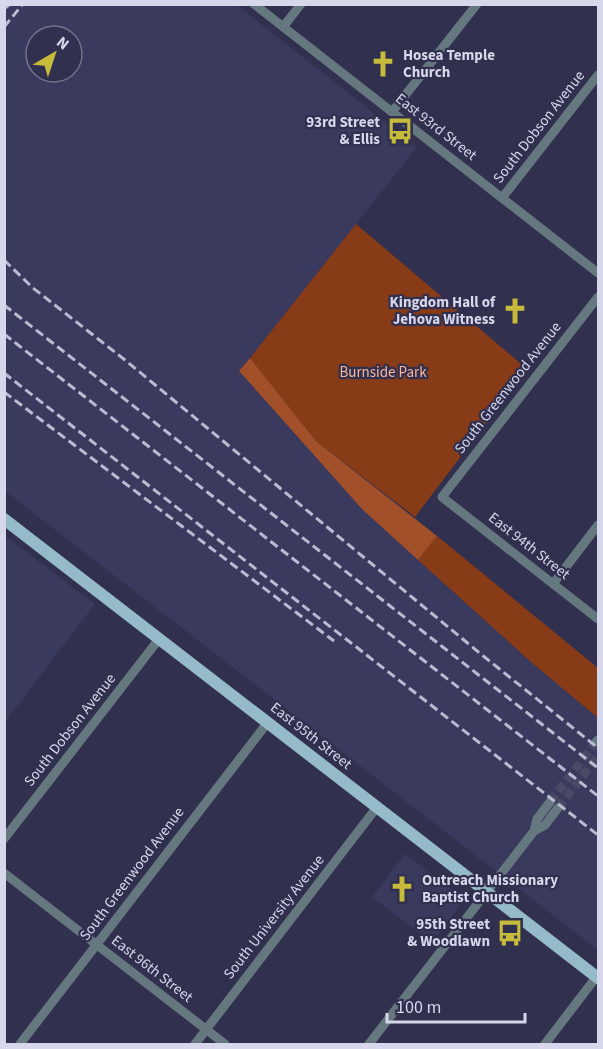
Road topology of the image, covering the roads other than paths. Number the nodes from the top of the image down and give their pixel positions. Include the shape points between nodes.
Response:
1 (254, 4) edge
2 (301, 4) edge
3 (477, 4) edge
4 (283, 27) junction
5 (598, 75) edge
6 (392, 112) junction
7 (502, 198) junction
8 (598, 273) edge
9 (598, 297) edge
10 (442, 497) joint
11 (4, 519) edge
12 (598, 525) edge
13 (553, 584) junction
14 (598, 619) edge
15 (159, 639) junction
16 (268, 722) junction
17 (554, 805) tunnel mouth
18 (377, 807) junction
19 (4, 839) edge
20 (4, 873) edge
21 (488, 892) junction
22 (96, 945) junction
23 (598, 977) edge
24 (206, 1030) junction
25 (20, 1044) edge
26 (195, 1044) edge
27 (225, 1044) edge
28 (369, 1044) edge
29 (545, 1044) edge

1 - 4 street, East 93rd Street
2 - 4 street
3 - 6 street
4 - 6 street, East 93rd Street
5 - 7 street, South Dobson Avenue
6 - 7 street, East 93rd Street
7 - 8 street, East 93rd Street
9 - 10 street, South Greenwood Avenue
10 - 13 street, East 94th Street
11 - 15 main road, East 95th Street
12 - 13 street
13 - 14 street, East 94th Street
15 - 16 main road, East 95th Street
15 - 19 street, South Dobson Avenue
16 - 18 main road, East 95th Street
16 - 22 street, South Greenwood Avenue
17 - 21 street via 537,819 534,831
18 - 21 main road, East 95th Street
18 - 24 street, South University Avenue
20 - 22 street, East 96th Street
21 - 23 main road, East 95th Street
21 - 28 street
22 - 24 street, East 96th Street
22 - 25 street, South Greenwood Avenue
23 - 29 street
24 - 26 street, South University Avenue
24 - 27 street, East 96th Street

